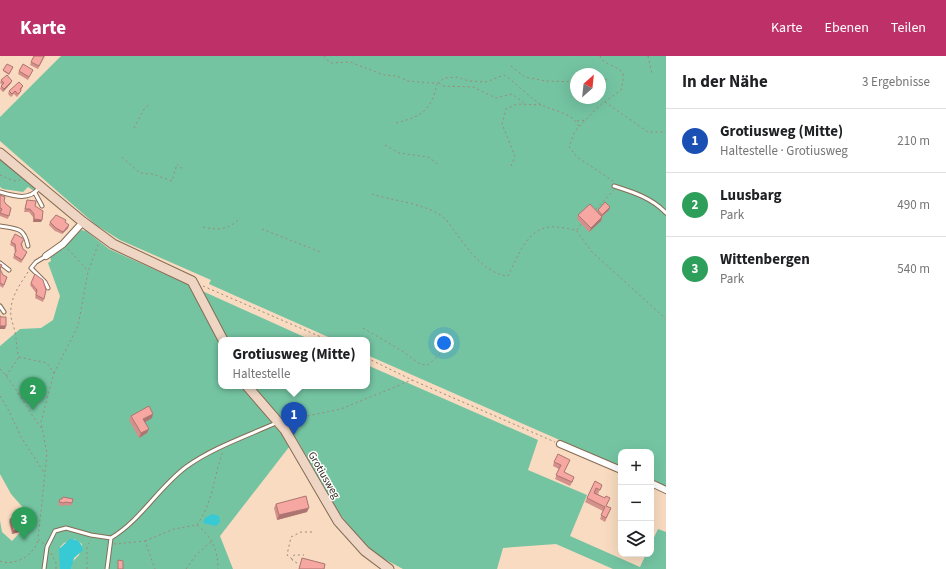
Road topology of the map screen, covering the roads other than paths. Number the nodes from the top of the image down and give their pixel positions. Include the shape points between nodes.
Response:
1 (0, 153) edge
2 (614, 186) road end
3 (37, 190) junction
4 (0, 192) edge
5 (42, 206) dead end
6 (666, 212) edge
7 (83, 222) junction
8 (0, 226) edge
9 (28, 246) dead end
10 (46, 256) joint
11 (0, 263) edge
12 (9, 270) dead end
13 (48, 288) dead end
14 (0, 306) edge
15 (4, 312) dead end
16 (221, 337) edge
17 (250, 389) edge
18 (278, 422) junction
19 (560, 444) road end
20 (618, 469) edge
21 (654, 484) edge
22 (666, 490) edge
23 (111, 538) junction
24 (44, 569) edge
25 (107, 569) edge
26 (389, 569) edge

1 - 3 street via 32,179
2 - 6 lane via 657,203
3 - 4 lane via 20,196
3 - 5 lane
3 - 7 street
7 - 10 street via 63,244
7 - 16 street via 113,244 192,281
8 - 9 lane via 20,229 25,234
10 - 13 lane via 31,268
11 - 12 lane
14 - 15 lane
17 - 18 street, Grotiusweg
18 - 23 lane via 224,446 186,467 134,521
18 - 26 street, Grotiusweg via 338,521 365,551
19 - 20 street
21 - 22 street
23 - 24 lane via 60,528 52,534
23 - 25 lane

